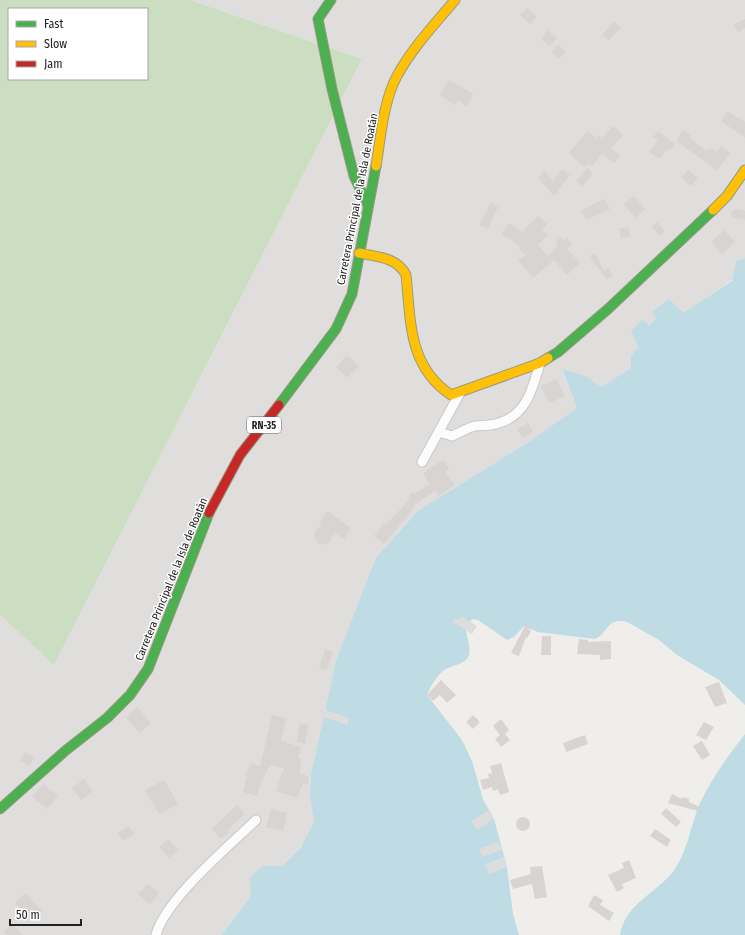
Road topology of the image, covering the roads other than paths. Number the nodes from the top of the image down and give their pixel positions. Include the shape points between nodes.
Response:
1 (331, 0) edge
2 (455, 0) edge
3 (745, 170) edge
4 (368, 205) junction
5 (359, 253) junction
6 (540, 363) junction
7 (460, 393) junction
8 (439, 432) junction
9 (422, 462) dead end
10 (0, 809) edge
11 (256, 820) dead end
12 (156, 935) edge

1 - 4 main road via 318,19 354,176
2 - 4 main road, Carretera Principal de la Isla de Roatán / RN-35 via 412,52 396,77 387,104
3 - 6 main road via 727,196 608,309 558,352
4 - 5 main road, Carretera Principal de la Isla de Roatán / RN-35
5 - 7 main road via 397,262 404,268 416,351 422,367 442,391 451,395
5 - 10 main road, Carretera Principal de la Isla de Roatán / RN-35 via 352,294 336,329 240,456 212,506 148,670 130,695 107,718 59,756
6 - 7 main road
6 - 8 street via 526,403 509,420 476,426 452,436
7 - 8 street
8 - 9 street
11 - 12 street via 189,885 165,916

